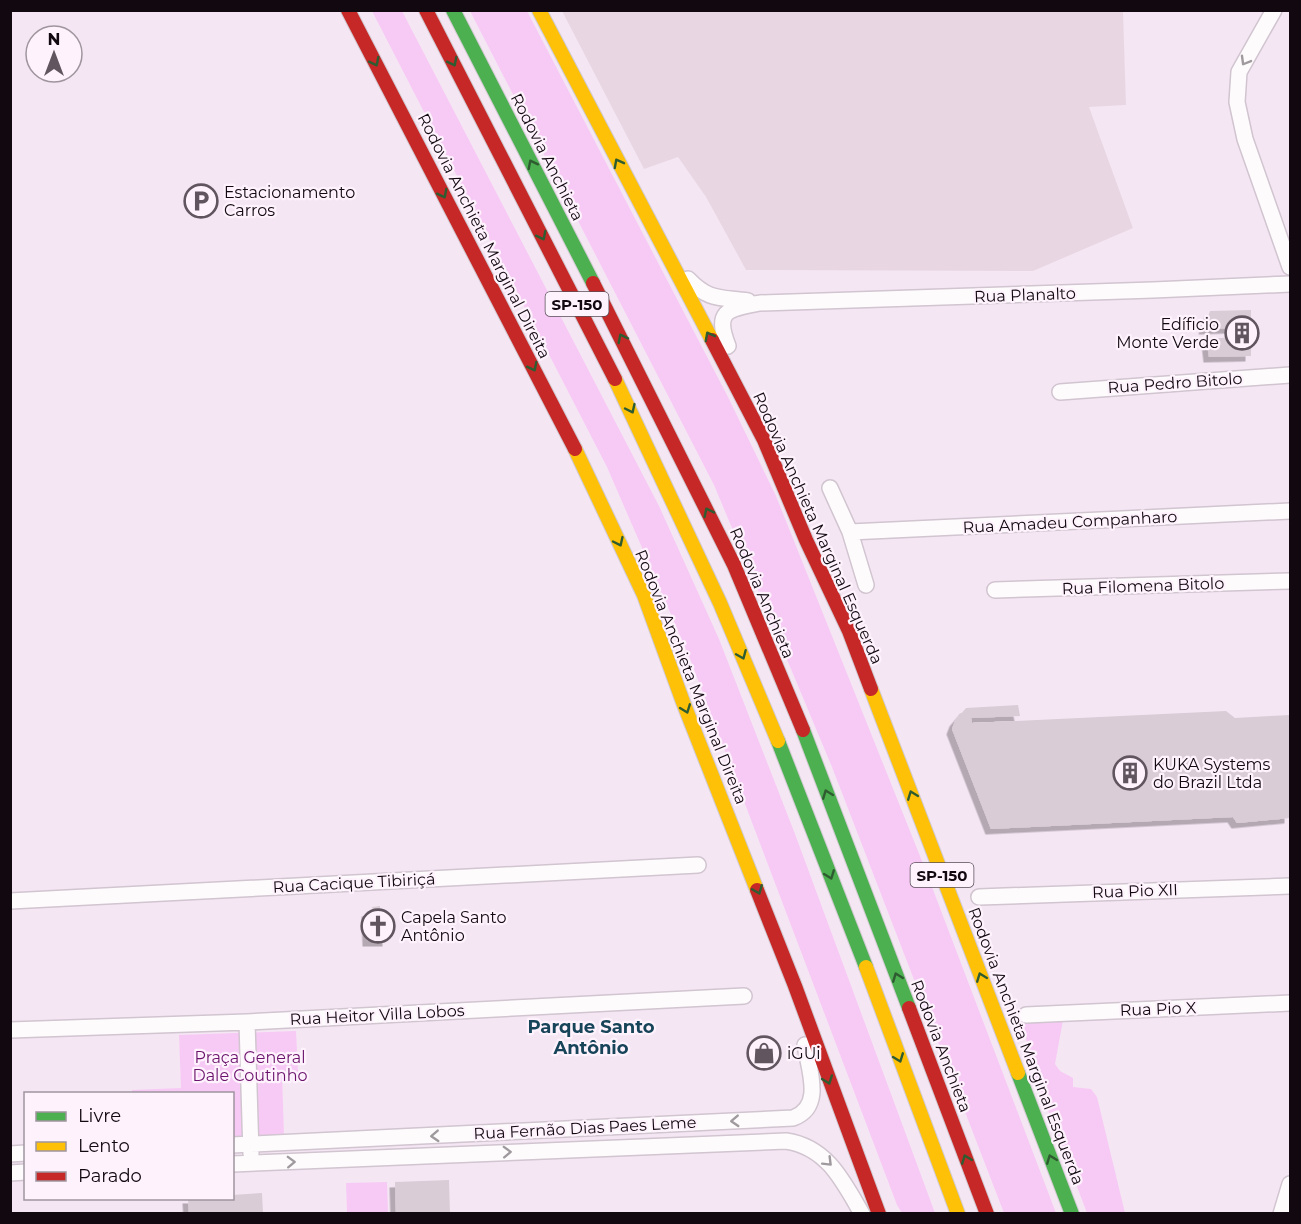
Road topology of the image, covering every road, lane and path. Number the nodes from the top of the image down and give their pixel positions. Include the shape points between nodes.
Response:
1 (348, 10) edge
2 (426, 10) edge
3 (453, 10) edge
4 (539, 10) edge
5 (1274, 10) edge
6 (659, 242) junction
7 (1290, 267) edge
8 (1290, 284) edge
9 (760, 303) junction
10 (1290, 375) edge
11 (1060, 392) dead end
12 (764, 440) junction
13 (830, 488) dead end
14 (1290, 511) edge
15 (850, 532) junction
16 (1290, 581) edge
17 (866, 585) dead end
18 (995, 590) dead end
19 (698, 865) dead end
20 (1290, 886) edge
21 (979, 897) dead end
22 (10, 901) edge
23 (795, 986) junction
24 (744, 996) dead end
25 (1290, 1003) edge
26 (1026, 1015) dead end
27 (247, 1022) junction
28 (10, 1030) edge
29 (250, 1144) junction
30 (234, 1145) edge
31 (251, 1163) junction
32 (234, 1164) edge
33 (1290, 1184) edge
34 (862, 1214) edge
35 (879, 1214) edge
36 (958, 1214) edge
37 (987, 1214) edge
38 (1072, 1214) edge
39 (1281, 1214) edge

1 -> 23 highway, Rodovia Anchieta Marginal Direita via 572,443 644,595
2 -> 36 highway, SP-150 via 617,380 719,601 773,728
37 -> 3 highway, Rodovia Anchieta / SP-150 via 801,725 734,565
6 -> 4 highway, Rodovia Anchieta Marginal Esquerda / SP-150
5 -> 7 street via 1239,72 1237,102 1245,139
6 - 9 street, Rua Planalto via 701,292
12 -> 6 highway, Rodovia Anchieta Marginal Esquerda / SP-150
8 - 9 street, Rua Planalto
9 - 12 street, Rua Planalto via 725,313 721,330
10 - 11 street, Rua Pedro Bitolo
38 -> 12 highway, Rodovia Anchieta Marginal Esquerda / SP-150 via 849,632
13 - 15 street
14 - 15 street, Rua Amadeu Companharo
15 - 17 street
16 - 18 street, Rua Filomena Bitolo
19 - 22 street, Rua Cacique Tibiriçá
20 - 21 street, Rua Pio XII
23 -> 29 street, Rua Fernão Dias Paes Leme via 812,1095 801,1116
23 -> 35 highway, Rodovia Anchieta Marginal Direita
24 - 27 street, Rua Heitor Villa Lobos
25 - 26 street, Rua Pio X
27 - 28 street, Rua Heitor Villa Lobos
27 - 29 street
29 - 30 street, Rua Fernão Dias Paes Leme
29 - 31 street
31 - 32 street, Rua Fernão Dias Paes Leme
31 -> 34 street, Rua Fernão Dias Paes Leme via 786,1142 802,1145 823,1157
33 - 39 street

